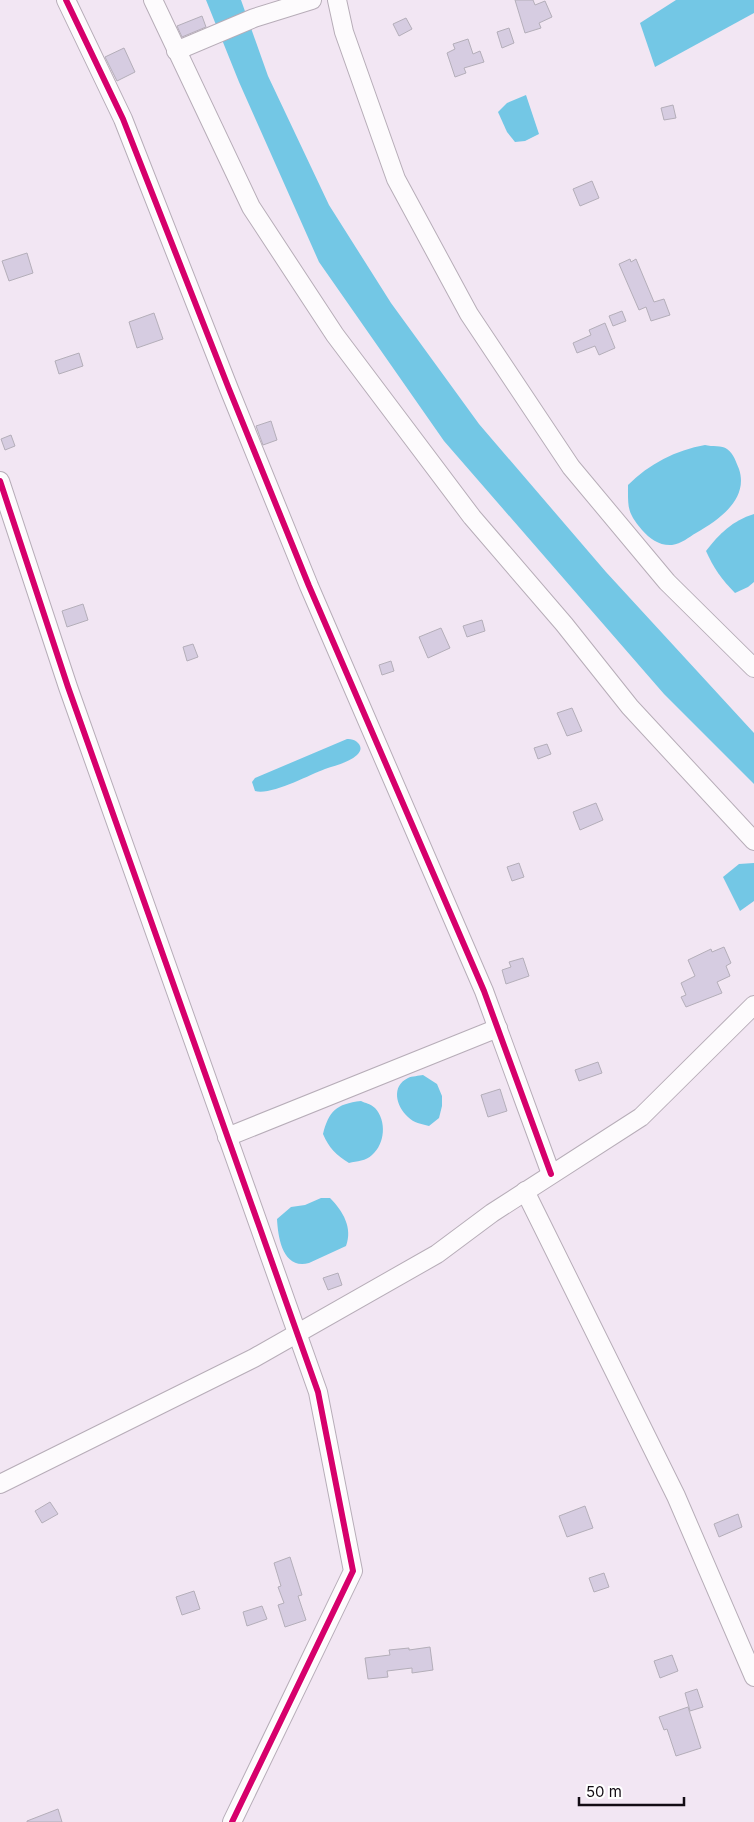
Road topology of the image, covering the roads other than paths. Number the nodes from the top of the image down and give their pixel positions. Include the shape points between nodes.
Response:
1 (66, 0) edge
2 (153, 0) edge
3 (312, 0) edge
4 (337, 0) edge
5 (176, 50) junction
6 (0, 481) edge
7 (754, 668) edge
8 (754, 841) edge
9 (754, 1004) edge
10 (498, 1028) junction
11 (227, 1137) junction
12 (551, 1174) junction
13 (525, 1191) junction
14 (297, 1334) junction
15 (0, 1484) edge
16 (754, 1677) edge
17 (232, 1822) edge

1 - 10 street via 123,119 309,586
2 - 5 street
3 - 5 street via 254,18
4 - 7 street via 344,32 396,179 469,314 571,467 667,582
5 - 8 street via 251,207 335,336 472,517 630,707
6 - 11 street via 68,687
9 - 12 street via 641,1117
10 - 11 street
10 - 12 street
11 - 14 street
12 - 13 street
13 - 14 street via 437,1254
13 - 16 street via 676,1496
14 - 15 street
14 - 17 street via 318,1392 353,1571

